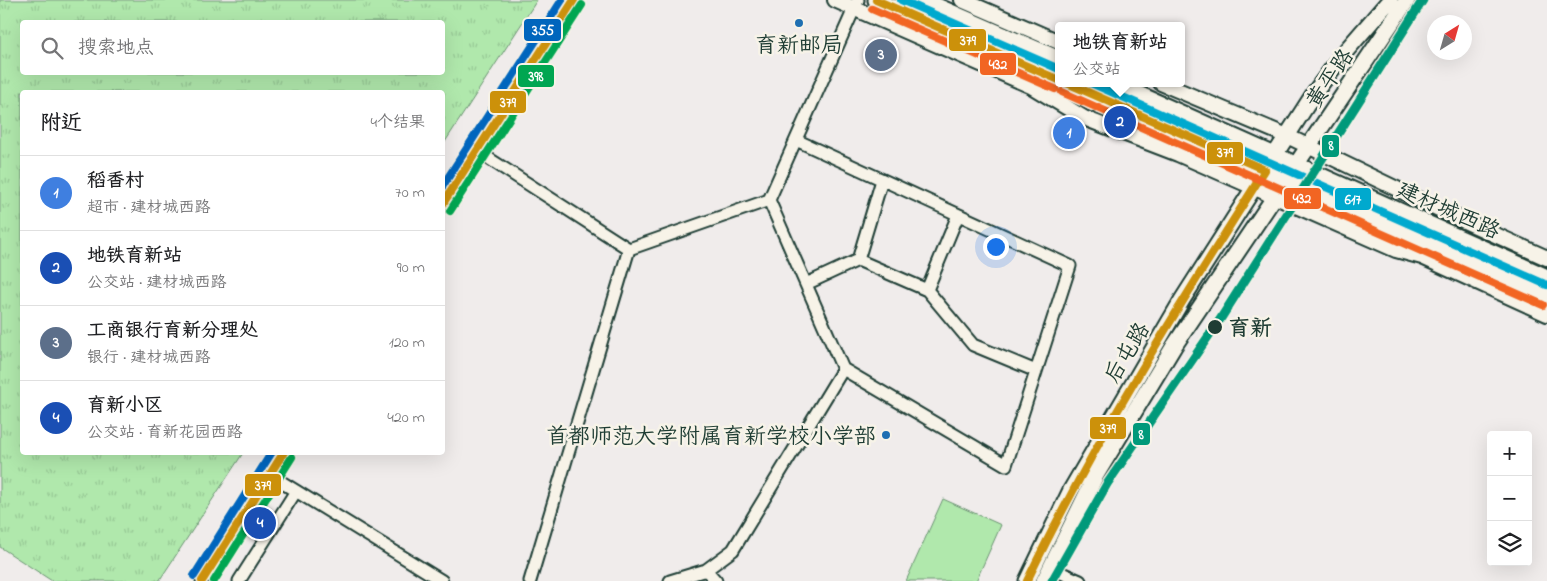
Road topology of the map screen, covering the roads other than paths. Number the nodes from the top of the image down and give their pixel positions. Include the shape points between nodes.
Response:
1 (574, 0) edge
2 (835, 0) edge
3 (876, 0) edge
4 (923, 0) edge
5 (962, 0) edge
6 (1390, 0) edge
7 (1408, 0) edge
8 (856, 4) edge
9 (1055, 40) edge
10 (1055, 57) edge
11 (1055, 78) edge
12 (1075, 87) edge
13 (1123, 87) edge
14 (1171, 87) edge
15 (1287, 136) junction
16 (796, 140) junction
17 (1309, 146) junction
18 (477, 151) junction
19 (1275, 154) junction
20 (1297, 164) junction
21 (1265, 170) junction
22 (1286, 179) junction
23 (882, 180) junction
24 (1254, 187) junction
25 (1274, 196) junction
26 (769, 200) junction
27 (445, 201) edge
28 (958, 215) junction
29 (629, 249) junction
30 (1547, 258) edge
31 (858, 260) junction
32 (1547, 276) edge
33 (806, 284) junction
34 (927, 290) junction
35 (1547, 296) edge
36 (1547, 314) edge
37 (843, 369) junction
38 (1036, 371) junction
39 (282, 455) edge
40 (270, 475) junction
41 (296, 491) junction
42 (425, 570) junction
43 (706, 570) junction
44 (1047, 574) edge
45 (202, 581) edge
46 (239, 581) edge
47 (419, 581) edge
48 (442, 581) edge
49 (530, 581) edge
50 (670, 581) edge
51 (716, 581) edge
52 (1027, 581) edge
53 (1080, 581) edge

1 - 18 street
2 - 8 street
3 - 11 main road
4 - 10 main road
5 - 9 street
6 - 15 main road, 黄平路 via 1330,72
7 - 17 main road, 黄平路
8 - 16 street
8 - 24 street via 1032,86 1084,118
12 - 21 main road, 建材城西路
13 - 19 main road, 建材城西路
14 - 15 street, 建材城西路
15 - 17 street, 建材城西路
15 - 19 main road, 黄平路
16 - 23 street
16 - 26 street
17 - 20 main road, 黄平路
17 - 30 street, 建材城西路
18 - 27 street
18 - 29 street
19 - 20 main road, 建材城西路
19 - 21 main road, 后屯路
20 - 22 main road, 黄平路
20 - 32 main road, 建材城西路
21 - 22 main road, 建材城西路
21 - 24 main road, 后屯路
22 - 25 main road, 后屯路
22 - 35 main road, 建材城西路
23 - 28 street
23 - 31 street
24 - 25 street
24 - 52 main road, 后屯路 via 1111,418 1060,509
25 - 36 street via 1396,250 1422,257
25 - 44 main road, 后屯路 via 1113,446
26 - 29 street
26 - 33 street
28 - 34 street
28 - 38 street via 1070,266
29 - 49 street
31 - 33 street
31 - 34 street
33 - 37 street
34 - 38 street via 973,345
37 - 38 street via 1006,465
37 - 43 street via 733,550
39 - 40 street
40 - 41 street
40 - 45 street
41 - 42 street
41 - 46 street
42 - 47 street
42 - 48 street
43 - 50 street
43 - 51 street
44 - 53 street

